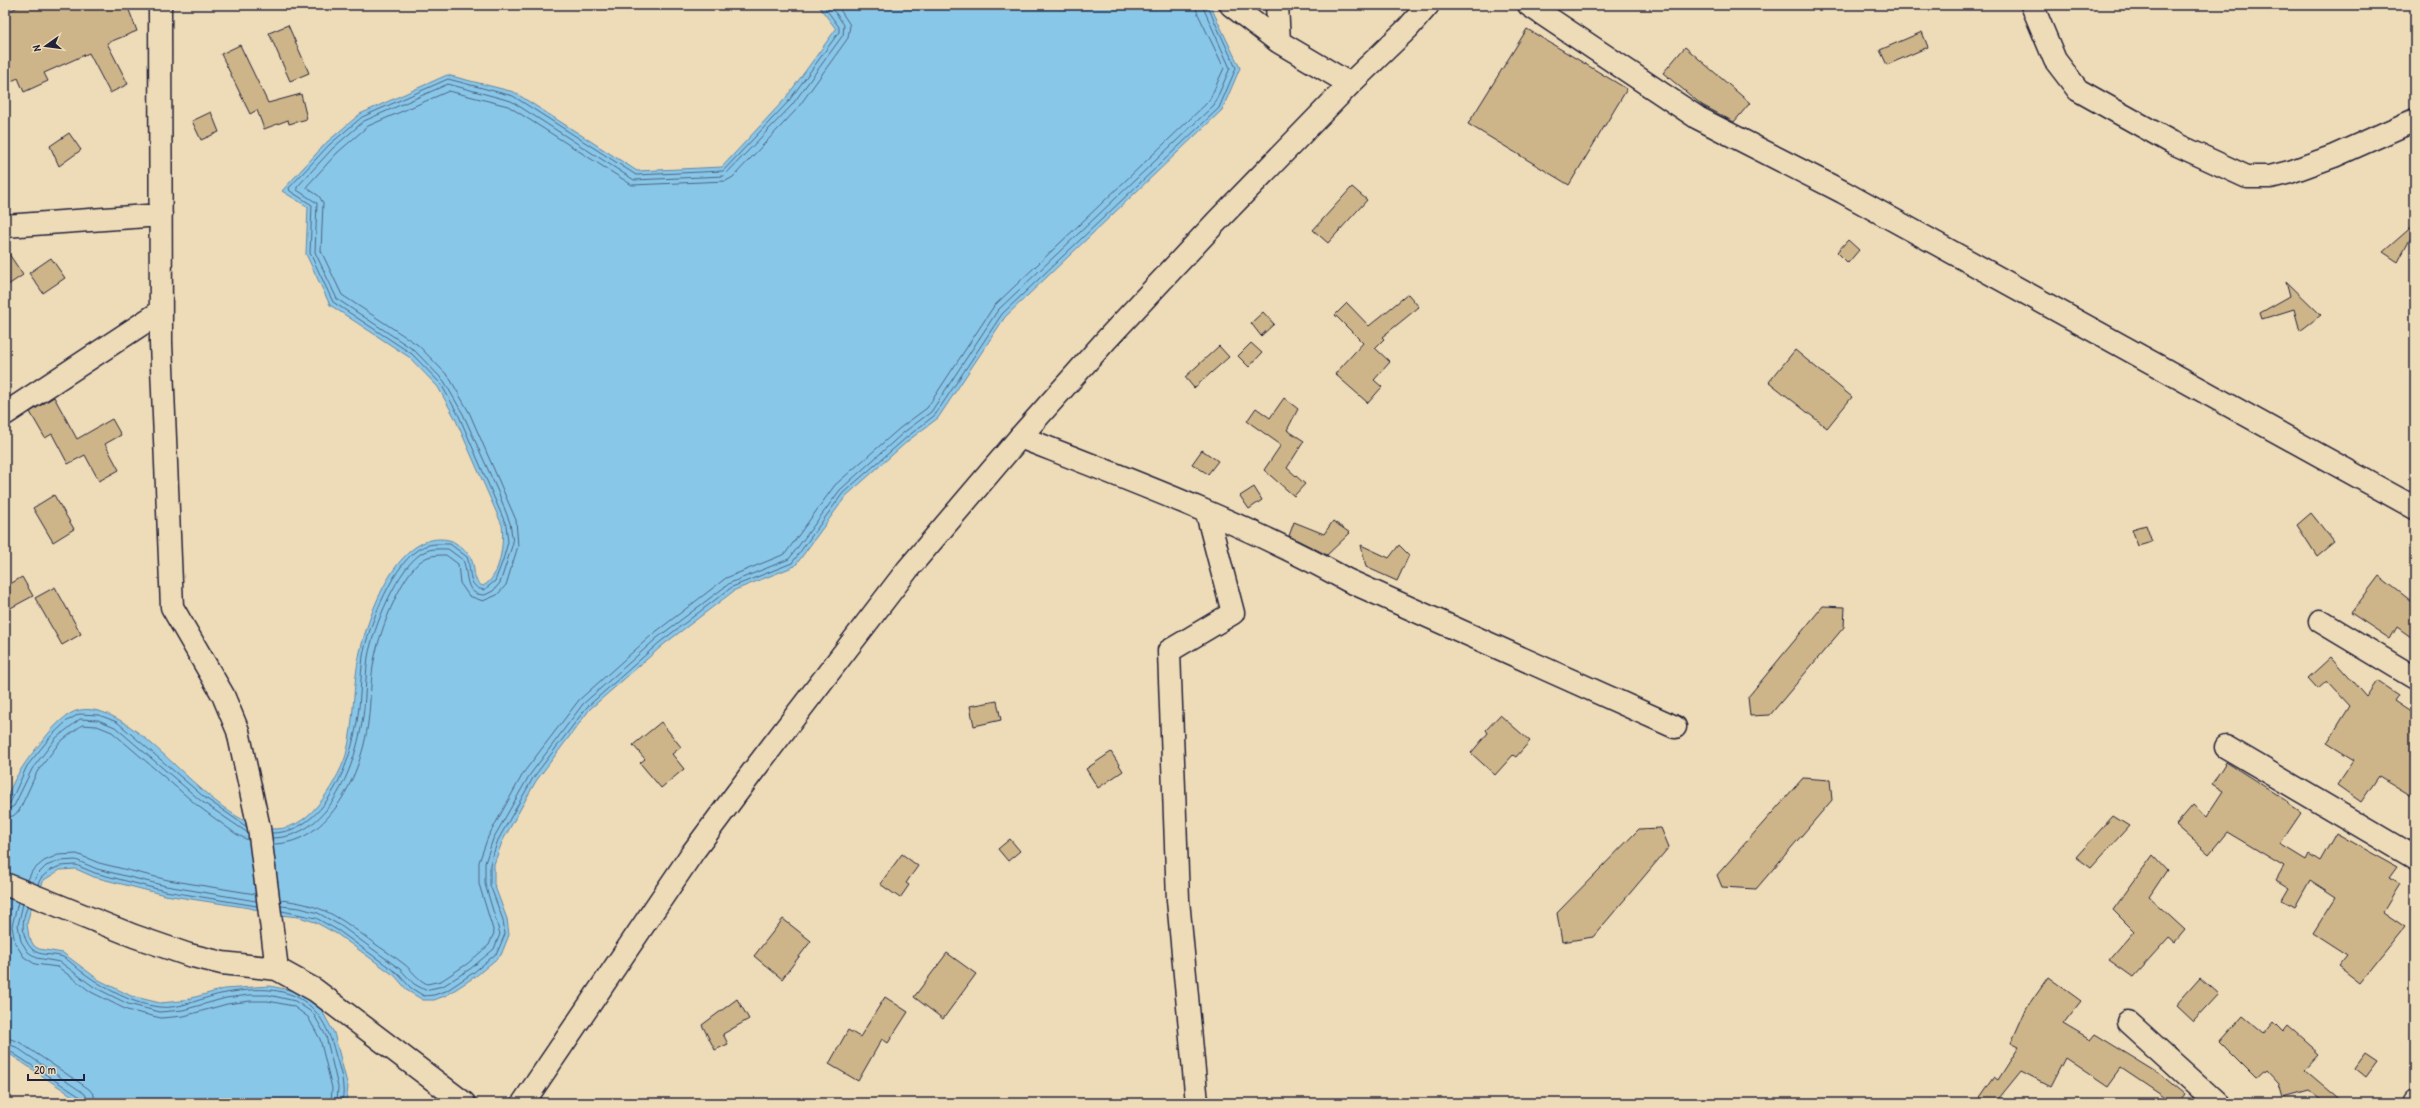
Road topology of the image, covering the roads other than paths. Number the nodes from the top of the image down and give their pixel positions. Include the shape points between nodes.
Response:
1 (160, 5) edge
2 (1231, 5) edge
3 (1277, 5) edge
4 (1428, 5) edge
5 (1442, 5) edge
6 (1529, 5) edge
7 (2032, 5) edge
8 (1408, 28) junction
9 (1279, 42) junction
10 (1350, 84) junction
11 (2415, 120) edge
12 (161, 215) junction
13 (5, 226) edge
14 (160, 312) junction
15 (5, 414) edge
16 (1020, 437) junction
17 (2415, 508) edge
18 (1207, 513) junction
19 (2320, 621) dead end
20 (2415, 678) edge
21 (1675, 727) dead end
22 (2226, 747) dead end
23 (2415, 858) edge
24 (5, 884) edge
25 (277, 969) junction
26 (2128, 1022) dead end
27 (464, 1103) edge
28 (523, 1103) edge
29 (1197, 1103) edge
30 (2217, 1103) edge

1 - 12 main road
2 - 9 main road
3 - 9 main road
4 - 8 main road
5 - 8 main road
6 - 17 main road via 1698,118 1843,192
7 - 11 main road via 2055,60 2078,90 2171,142 2247,177 2270,177 2290,172 2334,156
8 - 10 main road
9 - 10 main road
10 - 16 main road via 1214,224
12 - 13 main road
12 - 14 main road
14 - 15 main road
14 - 25 main road via 172,607 223,695 238,731 259,828
16 - 18 main road via 1155,489
16 - 28 main road via 908,569 754,770 628,947
18 - 21 main road via 1308,558 1347,580
18 - 29 main road via 1233,613 1169,651 1178,900
19 - 20 main road
22 - 23 main road
24 - 25 main road via 134,936 189,955 222,963
25 - 27 main road via 315,990
26 - 30 main road

